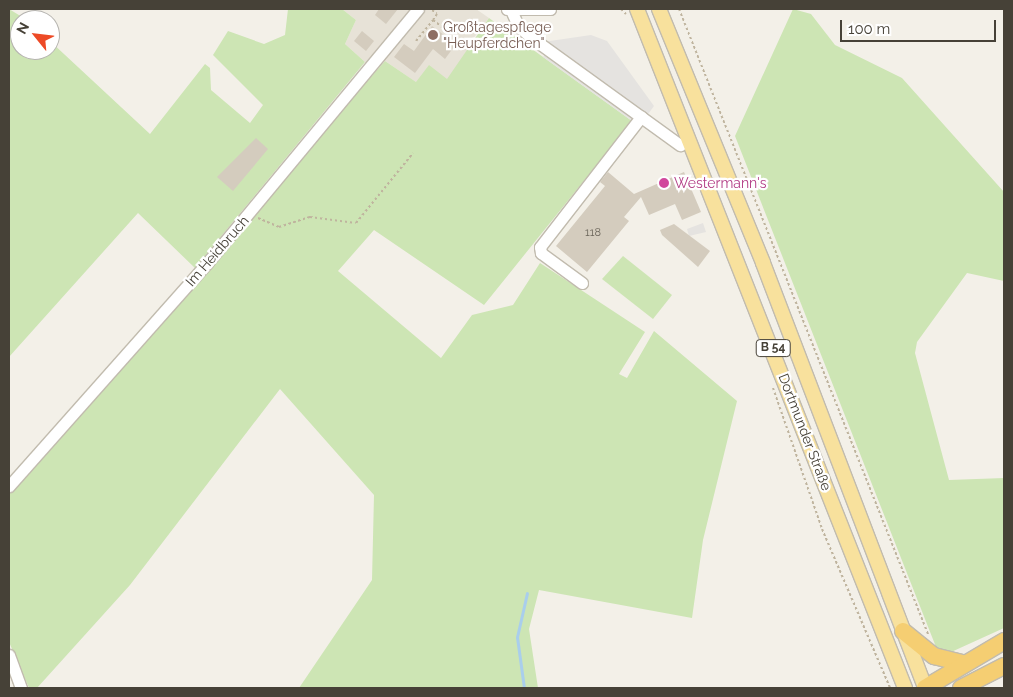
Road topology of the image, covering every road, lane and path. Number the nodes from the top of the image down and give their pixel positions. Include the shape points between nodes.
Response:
1 (418, 9) edge
2 (509, 9) edge
3 (550, 9) edge
4 (621, 9) edge
5 (637, 9) edge
6 (659, 9) edge
7 (679, 9) edge
8 (432, 10) dead end
9 (433, 20) junction
10 (629, 22) dead end
11 (444, 35) dead end
12 (416, 41) dead end
13 (641, 117) junction
14 (680, 144) dead end
15 (413, 153) dead end
16 (249, 214) junction
17 (582, 283) dead end
18 (772, 386) dead end
19 (9, 486) edge
20 (903, 631) junction
21 (1004, 642) edge
22 (932, 654) junction
23 (9, 655) edge
24 (962, 662) junction
25 (1004, 666) edge
26 (968, 686) edge
27 (21, 688) edge
28 (890, 688) edge
29 (905, 688) edge
30 (925, 688) edge

1 - 16 street, Im Heidbruch
2 - 3 street
2 - 13 street via 518,26 532,38
4 - 10 path
5 - 29 main road, Dortmunder Straße / B 54
6 - 20 main road, Dortmunder Straße / B 54 via 763,264
7 - 22 path via 923,621 934,650
8 - 9 path via 437,14
9 - 11 path via 447,31
9 - 12 path
13 - 14 street
13 - 17 street via 540,247 541,254
15 - 16 path via 356,223 310,216 279,227
16 - 19 street, Im Heidbruch
18 - 28 path via 822,529
20 - 22 highway
20 - 30 main road, Dortmunder Straße / B 54
21 - 24 highway
22 - 24 highway
23 - 27 street
24 - 30 highway
25 - 26 highway

